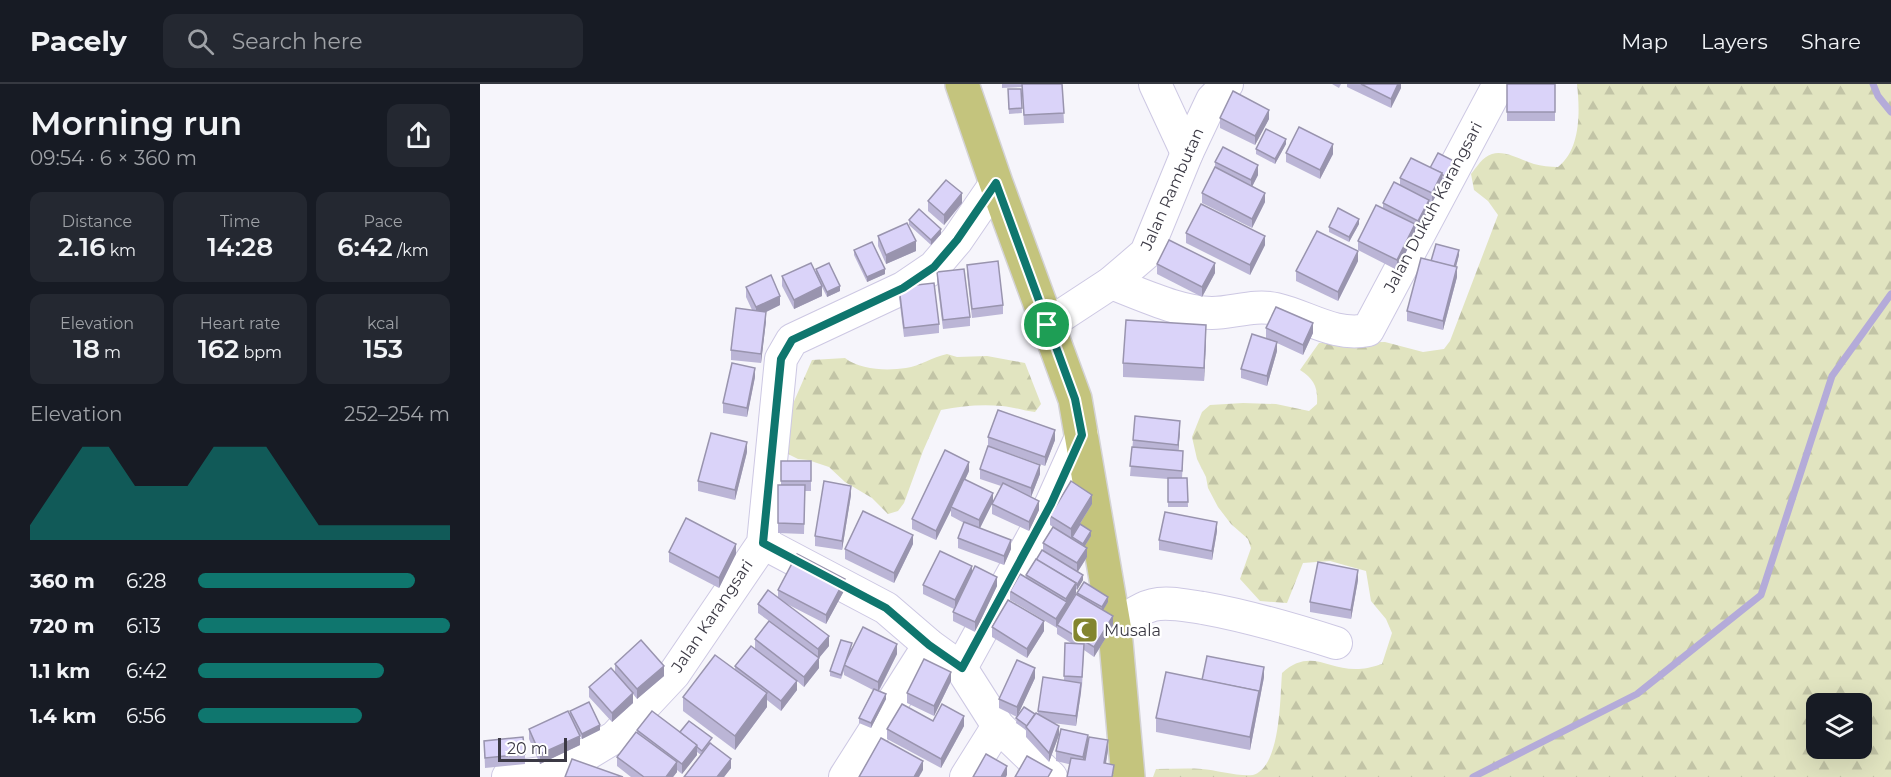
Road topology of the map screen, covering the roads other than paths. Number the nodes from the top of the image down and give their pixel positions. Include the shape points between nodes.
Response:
1 (962, 84) edge
2 (1155, 84) edge
3 (1227, 84) edge
4 (1499, 84) edge
5 (1187, 153) junction
6 (996, 183) junction
7 (1111, 283) junction
8 (1047, 325) junction
9 (1082, 435) junction
10 (763, 543) junction
11 (1115, 631) junction
12 (1336, 643) dead end
13 (929, 645) junction
14 (962, 668) junction
15 (998, 726) junction
16 (558, 774) edge
17 (508, 777) edge
18 (845, 777) edge
19 (966, 777) edge
20 (1051, 777) edge
21 (1128, 777) edge

1 - 6 main road
2 - 5 street
3 - 5 street, Jalan Rambutan via 1212,100
4 - 7 street, Jalan Dukuh Karangsari via 1368,330 1356,333 1329,329 1260,307 1211,313 1182,308
5 - 7 street, Jalan Rambutan via 1146,253
6 - 8 main road
6 - 10 street, Jalan Karangsari via 934,267 903,288 792,340 781,359
7 - 8 street, Jalan Rambutan
8 - 9 main road via 1075,399
9 - 11 main road
9 - 14 street via 1051,504
10 - 13 street via 886,608
10 - 16 street, Jalan Karangsari via 674,674 615,737
11 - 12 street via 1134,613 1154,605 1179,604 1230,613
11 - 21 main road
13 - 14 street
13 - 18 street
14 - 15 street
15 - 19 street
15 - 20 street
16 - 17 street, Jalan Karangsari

